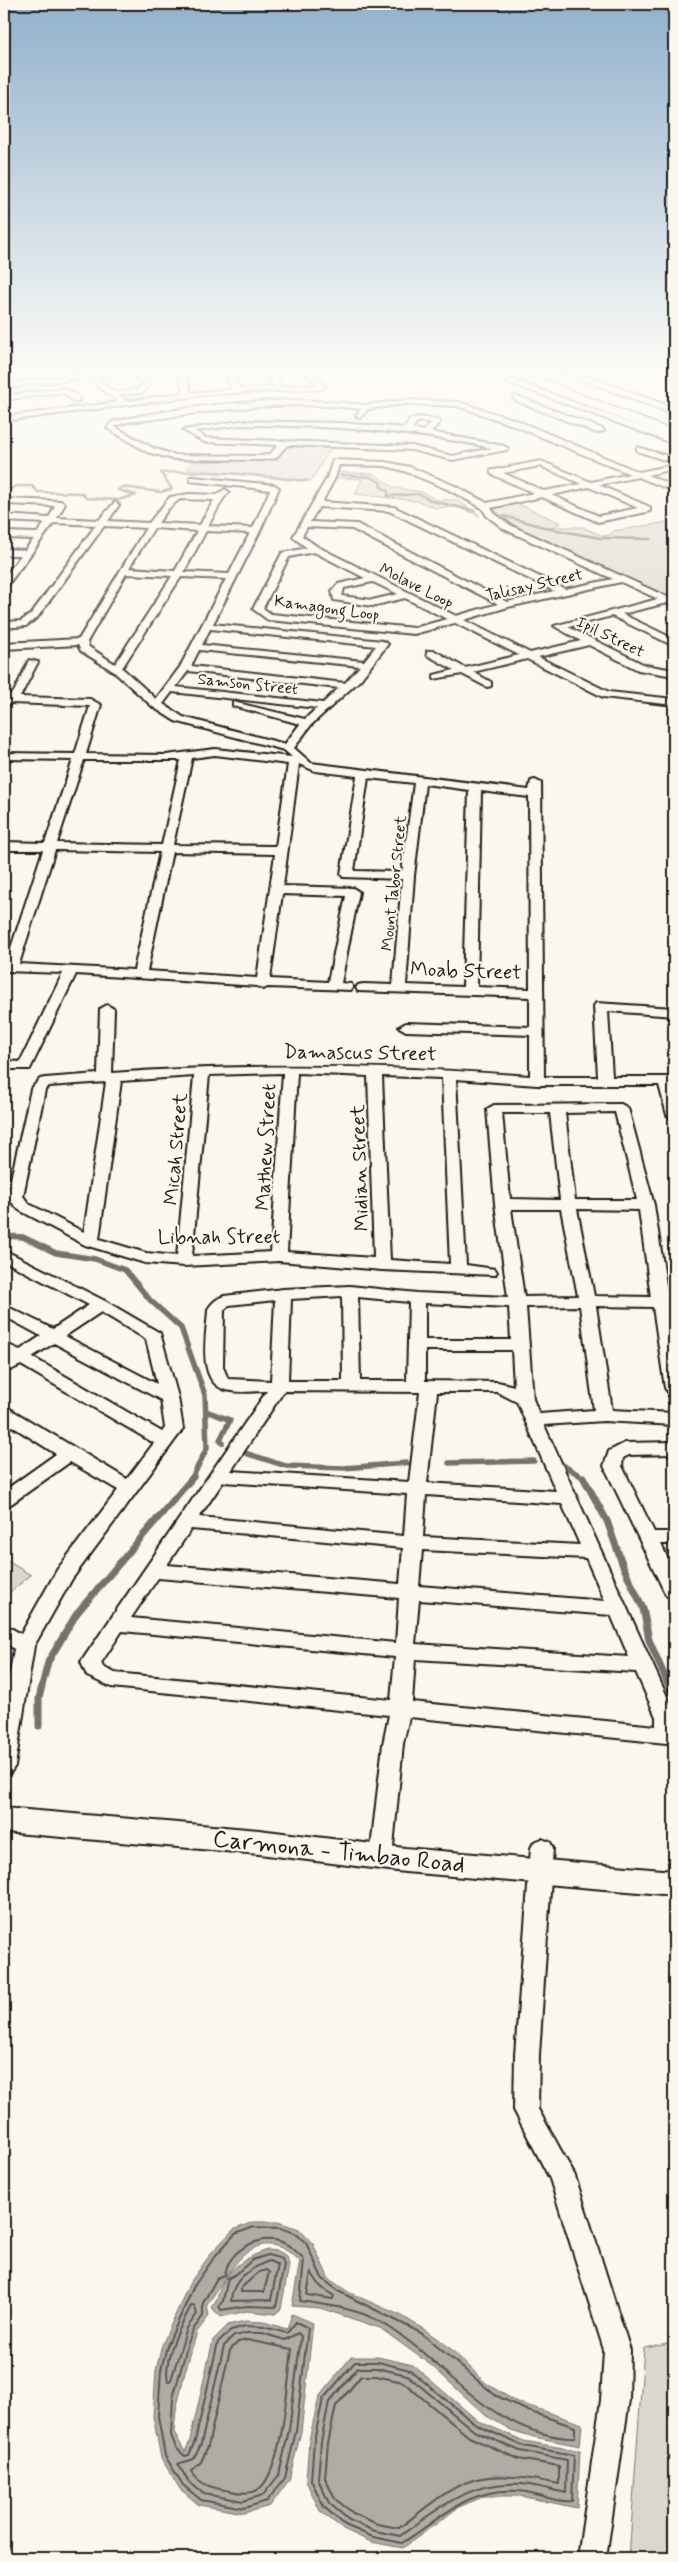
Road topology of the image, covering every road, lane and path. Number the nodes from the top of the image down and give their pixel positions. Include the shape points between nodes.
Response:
1 (228, 489) edge
2 (276, 489) edge
3 (325, 489) edge
4 (453, 489) edge
5 (529, 489) edge
6 (576, 489) edge
7 (602, 489) edge
8 (543, 495) junction
9 (219, 498) junction
10 (4, 502) edge
11 (316, 504) junction
12 (115, 505) dead end
13 (486, 506) junction
14 (4, 518) edge
15 (52, 520) junction
16 (101, 523) junction
17 (303, 524) junction
18 (153, 525) junction
19 (203, 528) junction
20 (256, 531) junction
21 (4, 535) edge
22 (38, 536) junction
23 (314, 549) junction
24 (4, 552) edge
25 (27, 553) junction
26 (125, 571) junction
27 (178, 574) junction
28 (233, 577) junction
29 (372, 579) junction
30 (623, 579) junction
31 (5, 581) edge
32 (563, 592) junction
33 (405, 596) junction
34 (671, 601) edge
35 (506, 605) junction
36 (615, 614) junction
37 (452, 620) junction
38 (4, 625) edge
39 (206, 626) junction
40 (82, 642) junction
41 (588, 642) junction
42 (674, 643) edge
43 (4, 646) edge
44 (196, 647) junction
45 (431, 653) dead end
46 (526, 656) junction
47 (34, 662) dead end
48 (366, 664) junction
49 (185, 668) junction
50 (117, 669) junction
51 (463, 670) junction
52 (674, 673) edge
53 (438, 677) dead end
54 (487, 684) dead end
55 (347, 686) junction
56 (169, 689) junction
57 (227, 695) junction
58 (6, 702) edge
59 (674, 702) edge
60 (157, 705) junction
61 (324, 706) junction
62 (307, 723) junction
63 (288, 748) junction
64 (4, 756) edge
65 (187, 756) junction
66 (78, 757) junction
67 (363, 775) junction
68 (420, 781) junction
69 (475, 787) junction
70 (4, 846) edge
71 (50, 847) junction
72 (166, 848) junction
73 (282, 850) junction
74 (408, 876) junction
75 (276, 890) junction
76 (7, 967) edge
77 (71, 970) junction
78 (139, 975) junction
79 (263, 985) junction
80 (363, 988) dead end
81 (399, 989) junction
82 (470, 991) junction
83 (537, 993) junction
84 (107, 1009) dead end
85 (674, 1012) edge
86 (406, 1027) dead end
87 (536, 1031) junction
88 (4, 1065) edge
89 (290, 1069) junction
90 (375, 1070) junction
91 (202, 1071) junction
92 (450, 1074) junction
93 (110, 1077) junction
94 (537, 1081) junction
95 (605, 1081) junction
96 (670, 1081) edge
97 (42, 1085) joint
98 (557, 1108) junction
99 (674, 1115) edge
100 (503, 1204) junction
101 (568, 1205) junction
102 (646, 1205) junction
103 (91, 1242) junction
104 (4, 1255) edge
105 (279, 1256) junction
106 (184, 1261) junction
107 (382, 1265) junction
108 (458, 1270) junction
109 (489, 1272) dead end
110 (350, 1290) junction
111 (283, 1294) junction
112 (417, 1298) junction
113 (587, 1301) junction
114 (517, 1302) junction
115 (660, 1302) junction
116 (101, 1305) junction
117 (4, 1310) edge
118 (53, 1336) junction
119 (416, 1344) junction
120 (520, 1345) junction
121 (4, 1348) edge
122 (20, 1357) junction
123 (4, 1368) edge
124 (279, 1386) junction
125 (352, 1387) junction
126 (423, 1387) junction
127 (674, 1388) edge
128 (169, 1398) junction
129 (524, 1399) junction
130 (4, 1412) edge
131 (604, 1415) junction
132 (674, 1419) edge
133 (533, 1420) junction
134 (165, 1441) junction
135 (674, 1448) edge
136 (69, 1454) junction
137 (218, 1476) junction
138 (128, 1488) junction
139 (417, 1488) junction
140 (6, 1496) edge
141 (568, 1498) junction
142 (186, 1522) junction
143 (649, 1538) junction
144 (674, 1538) edge
145 (414, 1543) junction
146 (592, 1552) junction
147 (153, 1571) junction
148 (674, 1591) edge
149 (409, 1592) junction
150 (617, 1609) junction
151 (117, 1624) junction
152 (4, 1632) edge
153 (24, 1646) junction
154 (404, 1651) junction
155 (642, 1664) junction
156 (401, 1707) junction
157 (7, 1729) edge
158 (4, 1766) edge
159 (4, 1820) edge
160 (381, 1857) junction
161 (542, 1859) junction
162 (674, 1883) edge
163 (592, 2558) edge

1 - 9 street
2 - 20 street, Samson Street
3 - 11 street
4 - 13 street
5 - 8 street
6 - 8 street
7 - 8 street via 647,509 598,519
8 - 13 street
9 - 18 street via 174,499
9 - 19 street
10 - 15 street via 61,504
11 - 17 street
11 - 32 street via 391,509
12 - 16 street
13 - 30 street via 490,514 507,527
14 - 15 street
15 - 16 street
15 - 22 street
16 - 18 street
16 - 38 street via 34,616 23,624
17 - 23 street, Molave Loop via 297,537
17 - 35 street via 354,526
18 - 19 street
18 - 26 street
19 - 20 street
19 - 27 street
20 - 28 street, Samson Street
21 - 22 street
22 - 25 street
23 - 29 street, Molave Loop
23 - 37 street, Kamagong Loop via 285,555 258,609 268,617 396,631 414,631
24 - 25 street
25 - 31 street
26 - 27 street
26 - 40 street
27 - 28 street
27 - 50 street
28 - 39 street, Samson Street
29 - 33 street, Molave Loop
29 - 33 street via 341,586 337,598 372,603
30 - 32 street, Talisay Street
30 - 34 street
32 - 35 street, Talisay Street
33 - 37 street, Molave Loop
34 - 36 street, Ipil Street
35 - 37 street, Talisay Street
36 - 41 street, Ipil Street via 558,626
36 - 42 street
37 - 46 street, Molave Loop
39 - 44 street, Samson Street
39 - 48 street via 384,644
40 - 43 street
40 - 50 street via 85,649
41 - 46 street
41 - 52 street, Ipil Street via 642,668
44 - 48 street
44 - 49 street, Samson Street
45 - 51 street
46 - 51 street
46 - 59 street, Molave Loop via 607,695
47 - 58 street via 18,694
48 - 55 street
49 - 55 street
49 - 56 street, Samson Street
50 - 60 street
51 - 53 street
51 - 54 street
55 - 61 street
56 - 57 street, Samson Street
56 - 60 street, Samson Street
57 - 61 street, Samson Street
57 - 62 street via 240,705
58 - 66 street via 96,704
60 - 63 street via 179,719
61 - 62 street
62 - 63 street
63 - 67 street via 307,765
64 - 66 street
65 - 66 street
65 - 72 street
65 - 73 street via 228,753 294,763
66 - 71 street
67 - 68 street
67 - 74 street via 347,874
68 - 69 street
68 - 74 street, Mount Tabor Street
69 - 82 street
69 - 83 street via 535,788
70 - 71 street
71 - 72 street
71 - 76 street
72 - 73 street
72 - 78 street
73 - 75 street
74 - 81 street, Mount Tabor Street
75 - 79 street
75 - 79 street via 353,892 340,987
76 - 77 street
77 - 78 street
77 - 88 street via 25,1066
78 - 79 street
80 - 81 street, Moab Street
81 - 82 street, Moab Street
82 - 83 street, Moab Street
83 - 87 street
84 - 93 street
85 - 95 street via 601,1006
86 - 87 street
87 - 94 street
89 - 90 street, Damascus Street
89 - 91 street, Damascus Street
89 - 105 street, Mathew Street
90 - 92 street, Damascus Street
90 - 107 street, Midian Street
91 - 93 street, Damascus Street
91 - 106 street, Micah Street
92 - 94 street, Damascus Street
92 - 108 street
93 - 97 street, Damascus Street
93 - 103 street
94 - 95 street, Damascus Street
95 - 96 street, Damascus Street
96 - 99 street
97 - 103 street, Libnah Street via 15,1197 24,1208
98 - 100 street via 494,1110
98 - 101 street
98 - 102 street via 621,1108
100 - 101 street
100 - 114 street
101 - 102 street
101 - 113 street
102 - 115 street
103 - 106 street, Libnah Street via 145,1258
104 - 116 street
105 - 106 street, Libnah Street
105 - 107 street, Libnah Street
107 - 108 street, Libnah Street
108 - 109 street, Libnah Street
110 - 111 street
110 - 112 street
110 - 125 street
111 - 124 street
111 - 124 street via 224,1301 216,1309 214,1367 221,1382 231,1386
112 - 114 street
112 - 119 street
113 - 114 street
113 - 115 street
113 - 131 street
114 - 120 street
115 - 127 street
116 - 118 street
116 - 128 street via 154,1337
117 - 118 street
118 - 122 street
118 - 128 street
119 - 120 street
119 - 126 street
120 - 129 street
121 - 122 street
122 - 123 street
122 - 134 street
124 - 125 street
124 - 137 street
125 - 126 street
126 - 129 street via 498,1388 514,1392
126 - 139 street
128 - 134 street via 174,1429
129 - 133 street
130 - 136 street
131 - 132 street
131 - 133 street
133 - 141 street
134 - 138 street
135 - 143 street via 625,1449 615,1455 613,1466
136 - 138 street
136 - 140 street
137 - 139 street
137 - 142 street
138 - 153 street via 64,1575
139 - 141 street
139 - 145 street
141 - 146 street
142 - 145 street
142 - 147 street
143 - 144 street
143 - 148 street
145 - 146 street
145 - 149 street
146 - 150 street
147 - 149 street
147 - 151 street
149 - 150 street
149 - 154 street
150 - 155 street
151 - 154 street
151 - 156 street via 91,1662 94,1671 111,1680
152 - 153 street
153 - 157 street
154 - 155 street
154 - 156 street
155 - 156 street via 666,1717 666,1735
156 - 160 street via 393,1744
157 - 158 street
159 - 160 main road, Carmona - Timbao Road via 258,1842
160 - 161 main road, Carmona - Timbao Road
161 - 162 main road, Carmona - Timbao Road
161 - 163 street via 526,2055 526,2110 562,2176 617,2350 615,2400

